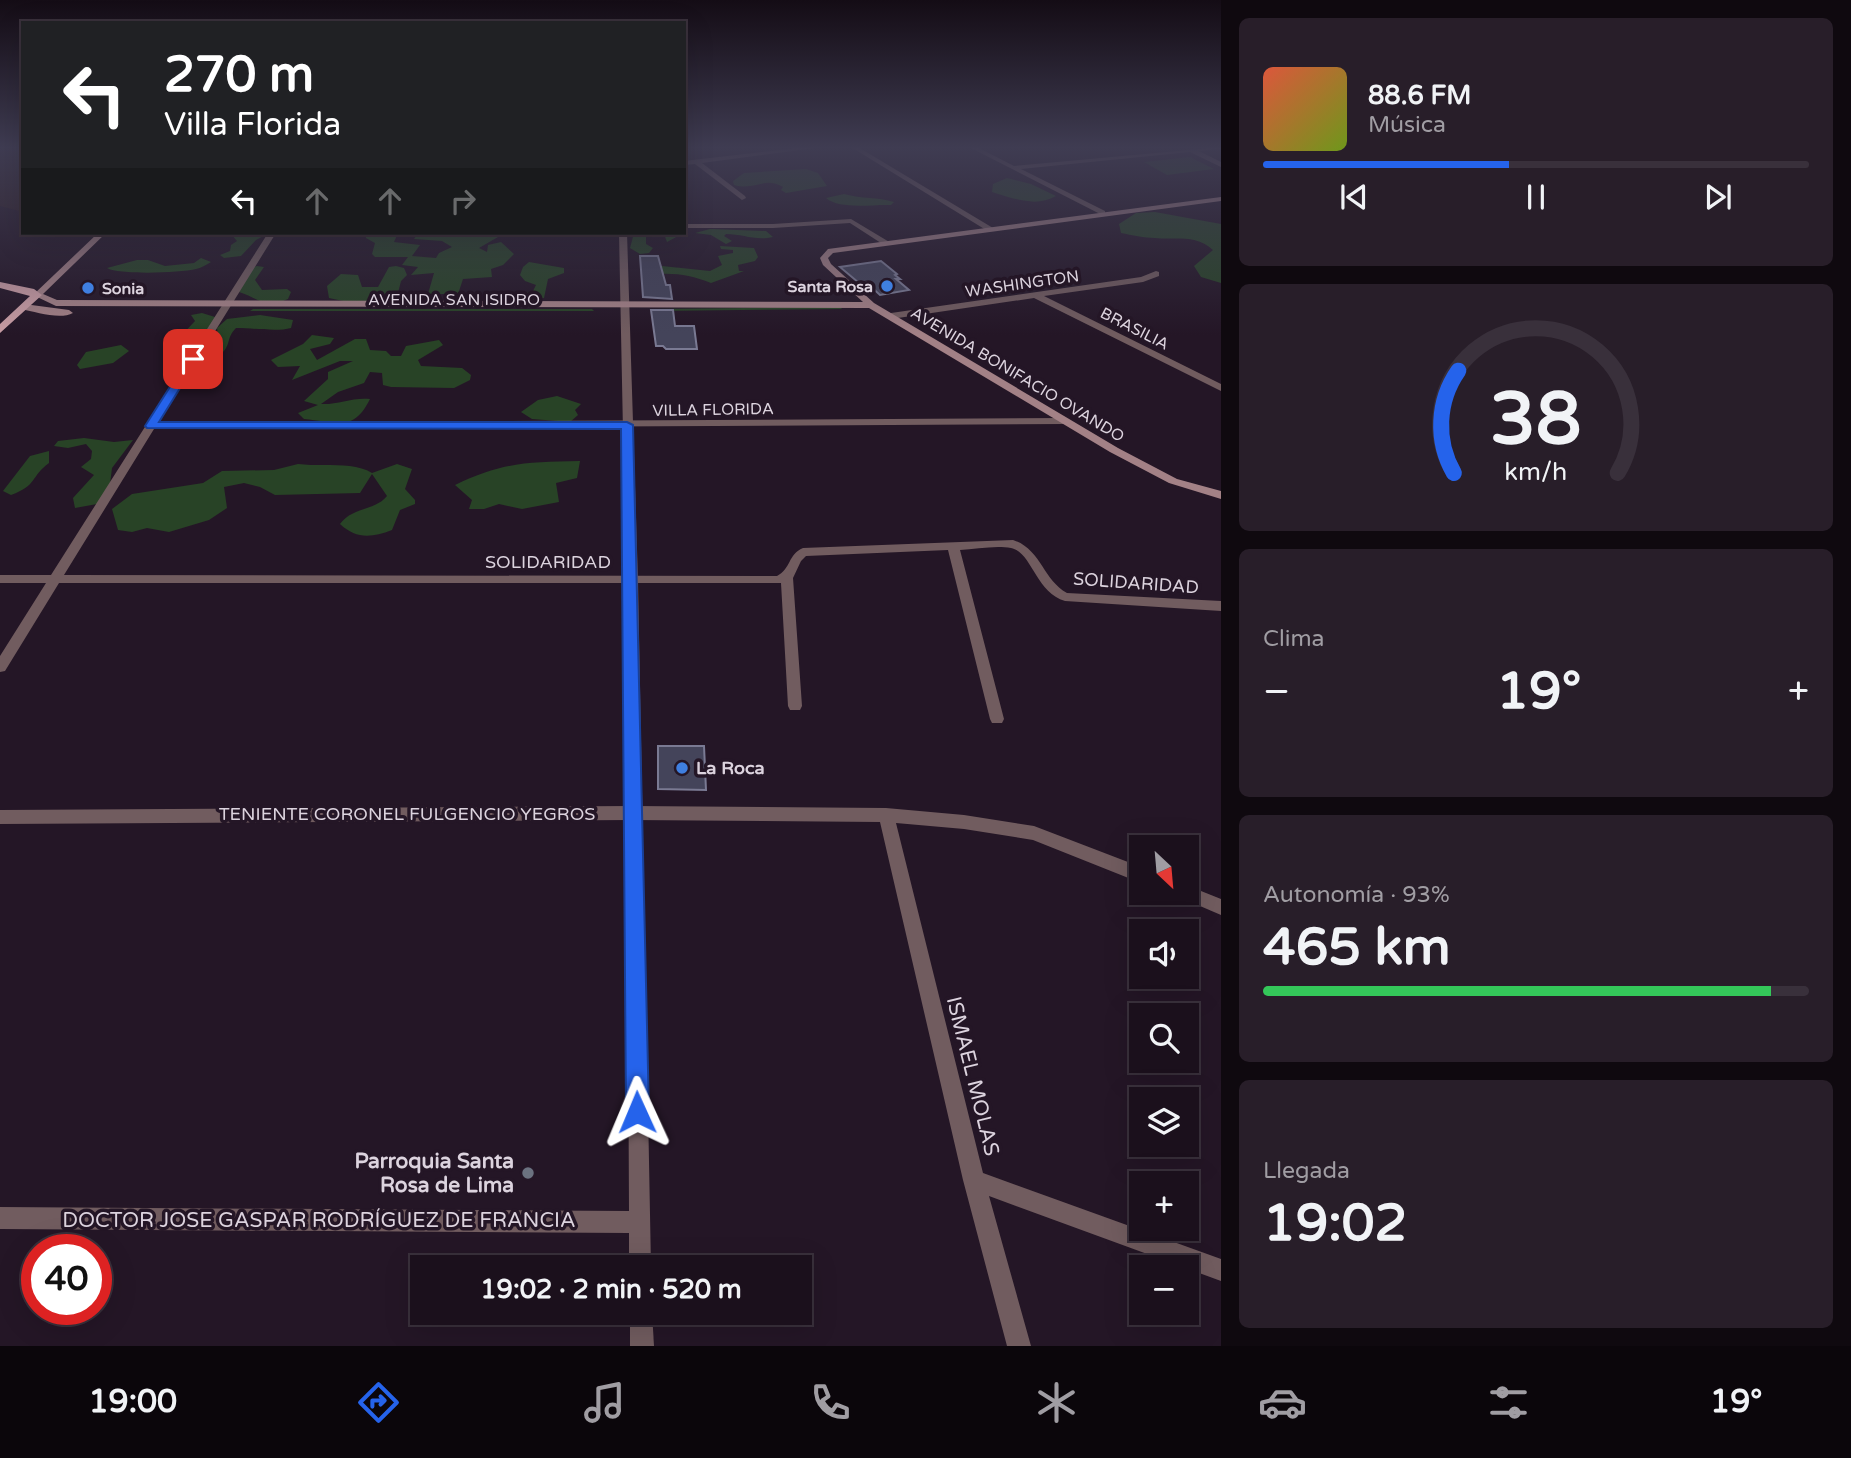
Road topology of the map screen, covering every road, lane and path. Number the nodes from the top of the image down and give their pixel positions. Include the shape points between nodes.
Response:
1 (959, 210) edge
2 (1096, 210) edge
3 (1129, 210) edge
4 (1102, 213) junction
5 (686, 226) edge
6 (989, 228) junction
7 (100, 235) edge
8 (271, 235) edge
9 (623, 235) edge
10 (887, 243) junction
11 (1156, 274) dead end
12 (0, 285) edge
13 (37, 295) junction
14 (1035, 295) junction
15 (0, 296) edge
16 (871, 305) junction
17 (24, 307) junction
18 (224, 310) junction
19 (624, 311) junction
20 (888, 315) junction
21 (0, 330) edge
22 (1221, 388) edge
23 (1065, 421) junction
24 (627, 425) junction
25 (151, 426) junction
26 (1221, 495) edge
27 (953, 546) junction
28 (787, 578) junction
29 (0, 579) edge
30 (55, 579) junction
31 (632, 580) junction
32 (1221, 606) edge
33 (0, 667) edge
34 (795, 706) dead end
35 (997, 719) dead end
36 (632, 813) junction
37 (886, 816) junction
38 (0, 817) edge
39 (1129, 870) edge
40 (1199, 898) edge
41 (1221, 907) edge
42 (974, 1180) junction
43 (0, 1218) edge
44 (639, 1223) junction
45 (640, 1255) edge
46 (1221, 1270) edge
47 (641, 1325) edge
48 (642, 1346) edge
49 (1019, 1346) edge

1 - 6 street
2 - 4 street
3 - 4 main road
4 - 6 main road
5 - 10 street via 852,221
6 - 10 main road
7 - 13 main road
8 - 18 street
9 - 19 street
10 - 16 main road, AVENIDA BONIFACIO OVANDO via 831,251 824,258
11 - 14 street, WASHINGTON
12 - 13 main road
13 - 17 main road
13 - 18 main road, AVENIDA SAN ISIDRO via 56,303
14 - 20 street, WASHINGTON
14 - 22 street, BRASILIA
15 - 17 main road
16 - 19 main road, AVENIDA SAN ISIDRO
16 - 20 main road, AVENIDA BONIFACIO OVANDO
17 - 18 main road, AVENIDA SAN ISIDRO via 52,313
17 - 21 main road
18 - 19 main road, AVENIDA SAN ISIDRO
18 - 25 street
19 - 20 main road, AVENIDA SAN ISIDRO
19 - 24 street
20 - 23 main road, AVENIDA BONIFACIO OVANDO
23 - 24 street, VILLA FLORIDA
23 - 26 main road, AVENIDA BONIFACIO OVANDO via 1173,481
24 - 25 street, VILLA FLORIDA
24 - 31 street
25 - 30 street
27 - 28 street, SOLIDARIDAD via 803,552 797,555
27 - 32 street, SOLIDARIDAD via 1013,544 1024,548 1046,587 1065,597
27 - 35 street
28 - 31 street, SOLIDARIDAD
28 - 34 street
29 - 30 street, SOLIDARIDAD
30 - 31 street, SOLIDARIDAD
30 - 33 street
31 - 36 street
36 - 37 street, TENIENTE CORONEL FULGENCIO YEGROS
36 - 38 street, TENIENTE CORONEL FULGENCIO YEGROS
36 - 44 street
37 - 39 street, TENIENTE CORONEL FULGENCIO YEGROS via 1034,833
37 - 42 street, ISMAEL MOLAS
40 - 41 street
42 - 46 street
42 - 49 street, ISMAEL MOLAS
43 - 44 street, DOCTOR JOSE GASPAR RODRÍGUEZ DE FRANCIA
44 - 45 street
47 - 48 street

